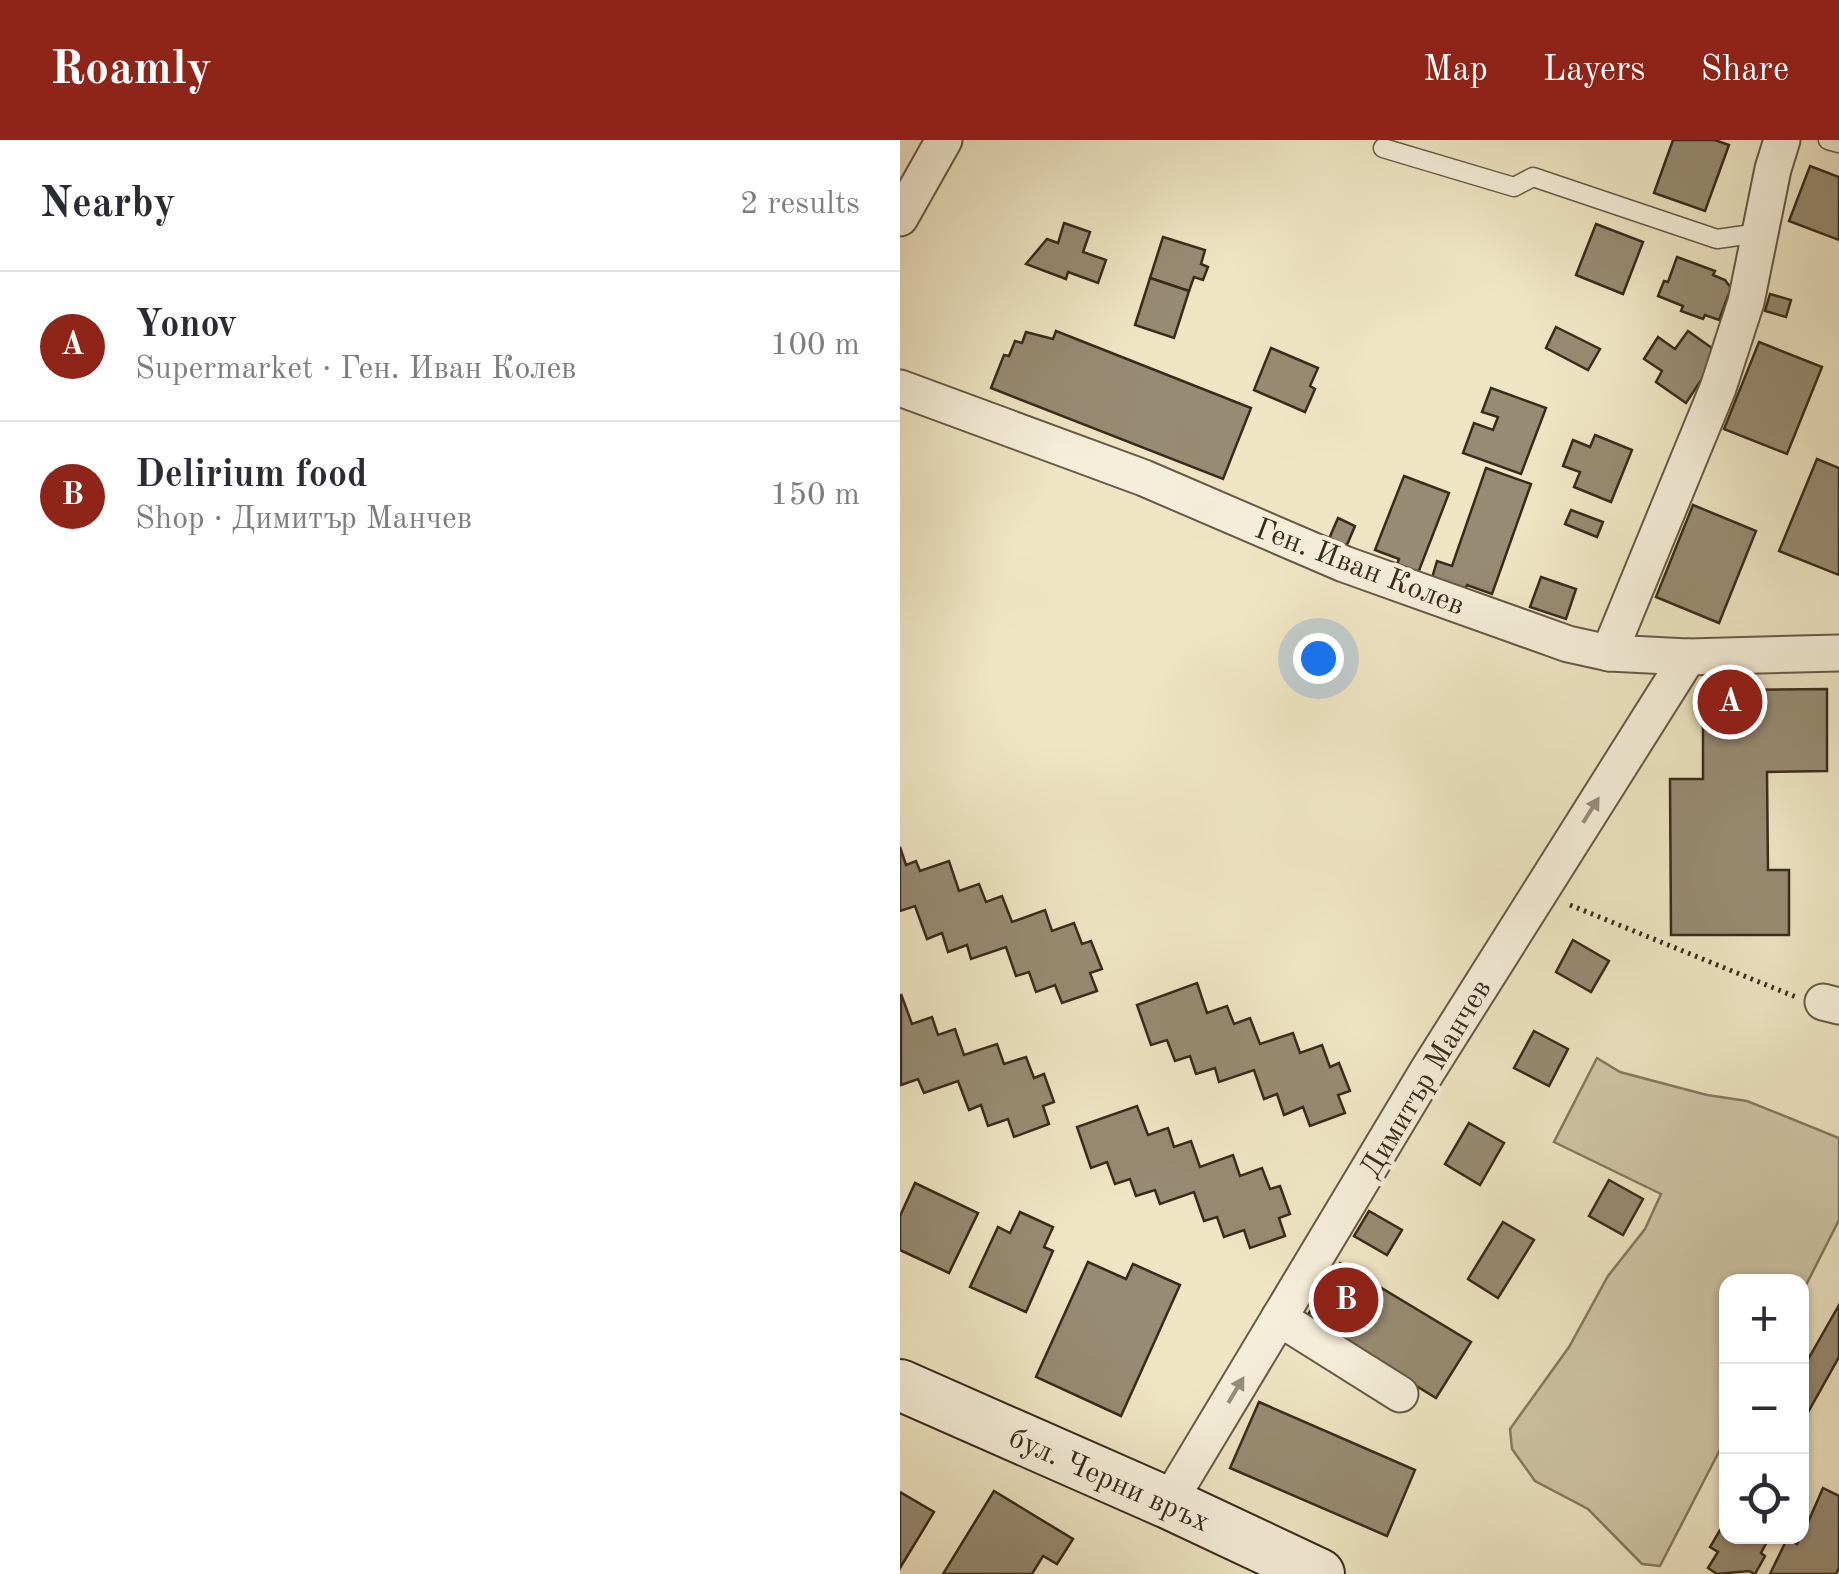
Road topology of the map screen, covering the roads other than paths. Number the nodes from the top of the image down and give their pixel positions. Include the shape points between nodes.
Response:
1 (944, 140) edge
2 (1782, 140) edge
3 (1828, 140) edge
4 (1839, 143) edge
5 (1384, 148) dead end
6 (900, 218) edge
7 (1759, 233) junction
8 (900, 388) edge
9 (1609, 653) junction
10 (1839, 653) edge
11 (1688, 657) junction
12 (1279, 1318) junction
13 (900, 1385) edge
14 (1400, 1394) dead end
15 (1168, 1503) junction
16 (1319, 1574) edge

1 - 6 street
2 - 7 street
3 - 4 lane
5 - 7 lane via 1514,186 1533,177 1717,239
7 - 9 street via 1746,302 1718,388
8 - 9 street, Ген. Иван Колев via 1144,478 1344,564
9 - 11 street, Ген. Иван Колев
10 - 11 street, Ген. Иван Колев
12 -> 11 street, Димитър Манчев
12 - 14 street
15 -> 12 street, Димитър Манчев
13 - 15 main road, бул. Черни връх
15 - 16 main road, бул. Черни връх

